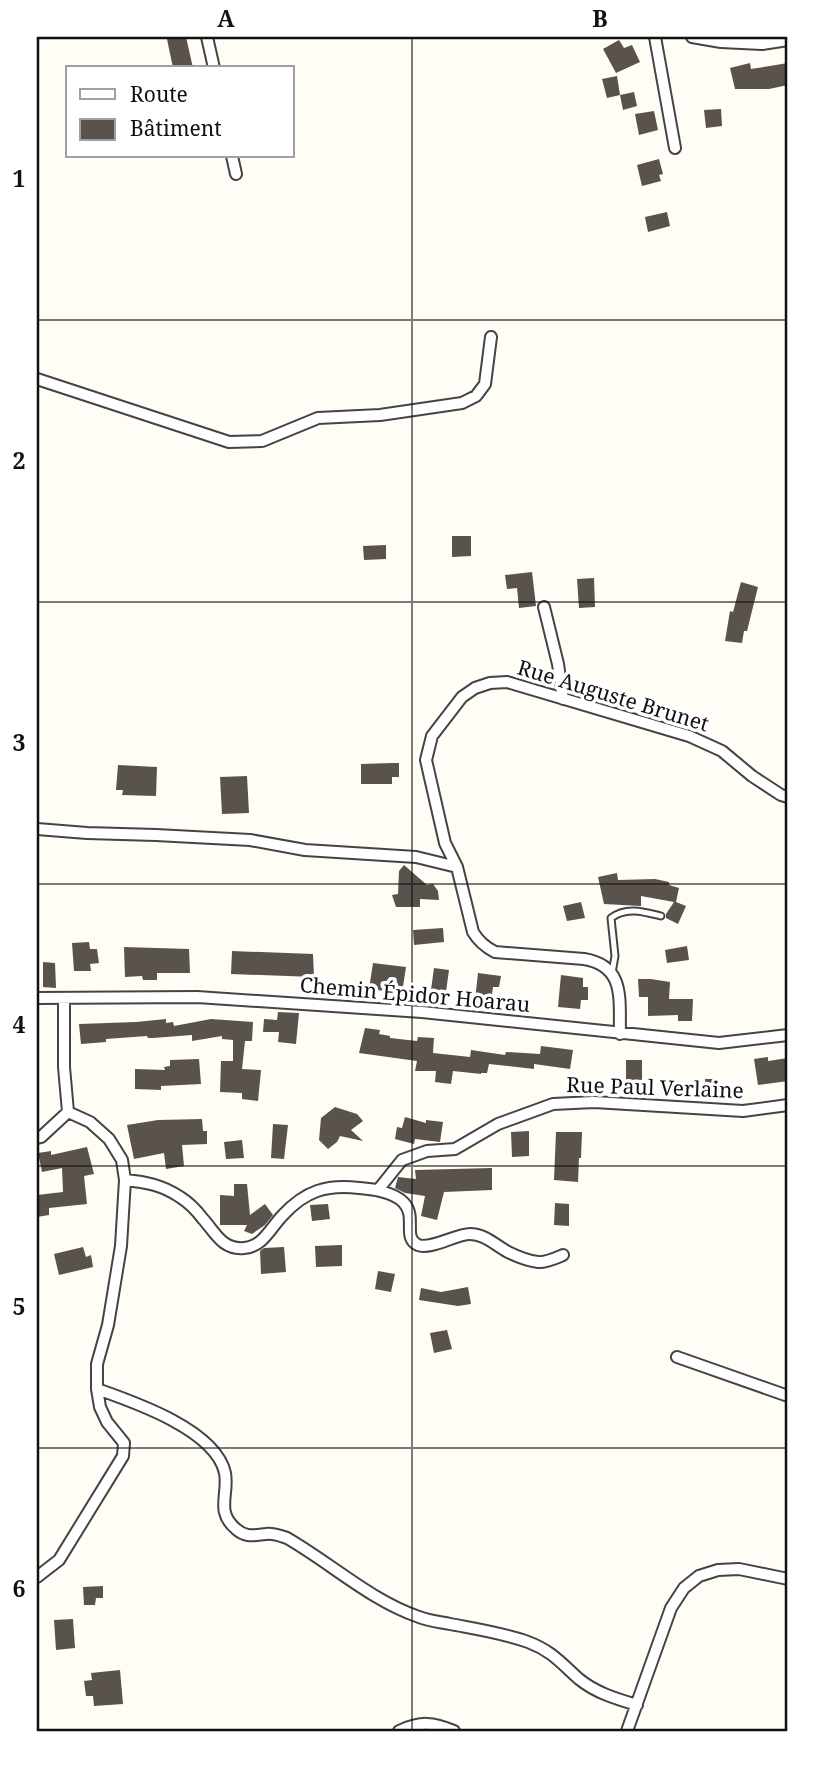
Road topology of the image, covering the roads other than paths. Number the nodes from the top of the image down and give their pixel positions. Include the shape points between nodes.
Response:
1 (207, 37) edge
2 (655, 37) edge
3 (692, 37) edge
4 (713, 38) edge
5 (788, 40) edge
6 (214, 66) edge
7 (675, 148) dead end
8 (232, 158) edge
9 (236, 174) dead end
10 (491, 337) dead end
11 (37, 379) edge
12 (544, 607) dead end
13 (563, 699) junction
14 (788, 797) edge
15 (37, 829) edge
16 (457, 867) junction
17 (661, 916) dead end
18 (612, 974) junction
19 (64, 998) junction
20 (37, 999) edge
21 (620, 1034) junction
22 (788, 1035) edge
23 (788, 1105) edge
24 (68, 1112) junction
25 (37, 1138) edge
26 (125, 1180) junction
27 (378, 1190) junction
28 (563, 1255) dead end
29 (677, 1357) dead end
30 (97, 1389) junction
31 (788, 1396) edge
32 (37, 1577) edge
33 (788, 1579) edge
34 (637, 1705) junction
35 (399, 1731) edge
36 (454, 1731) edge
37 (627, 1731) edge

1 - 6 street
2 - 7 street
3 - 4 street
4 - 5 street via 762,44
8 - 9 street
10 - 11 street via 485,384 476,396 462,403 318,418 262,441 229,442
12 - 13 street
13 - 14 street, Rue Auguste Brunet via 689,736 722,751
13 - 16 street, Rue Auguste Brunet via 507,682 490,683 462,697 432,737 426,760 445,843
15 - 16 street via 250,840 416,857
16 - 18 street, Rue Auguste Brunet via 473,932 486,947 505,954 595,961
17 - 18 lane via 625,911 611,918
18 - 21 street via 618,983
19 - 20 street, Chemin Épidor Hoarau
19 - 21 street, Chemin Épidor Hoarau via 197,997 422,1012
19 - 24 street
21 - 22 street, Chemin Épidor Hoarau via 719,1043
23 - 27 street, Rue Paul Verlaine via 743,1111 594,1102 553,1104 498,1124 455,1149 427,1151 402,1160
24 - 25 street
24 - 26 street via 90,1122 109,1139 122,1160
26 - 27 street via 154,1183 181,1198 216,1237 243,1248 262,1241 295,1202 312,1192 331,1187
26 - 30 street via 121,1246 97,1364
27 - 28 street via 406,1205 411,1240 418,1245 470,1234 540,1262
29 - 31 street
30 - 32 street via 107,1422 124,1443 123,1456 59,1560
30 - 34 street via 145,1406 204,1441 224,1469 226,1517 244,1534 287,1538 387,1604 421,1618 527,1642 562,1662 593,1689
33 - 34 street via 739,1569 698,1576 671,1608
34 - 37 street
35 - 36 street via 418,1724 438,1724

